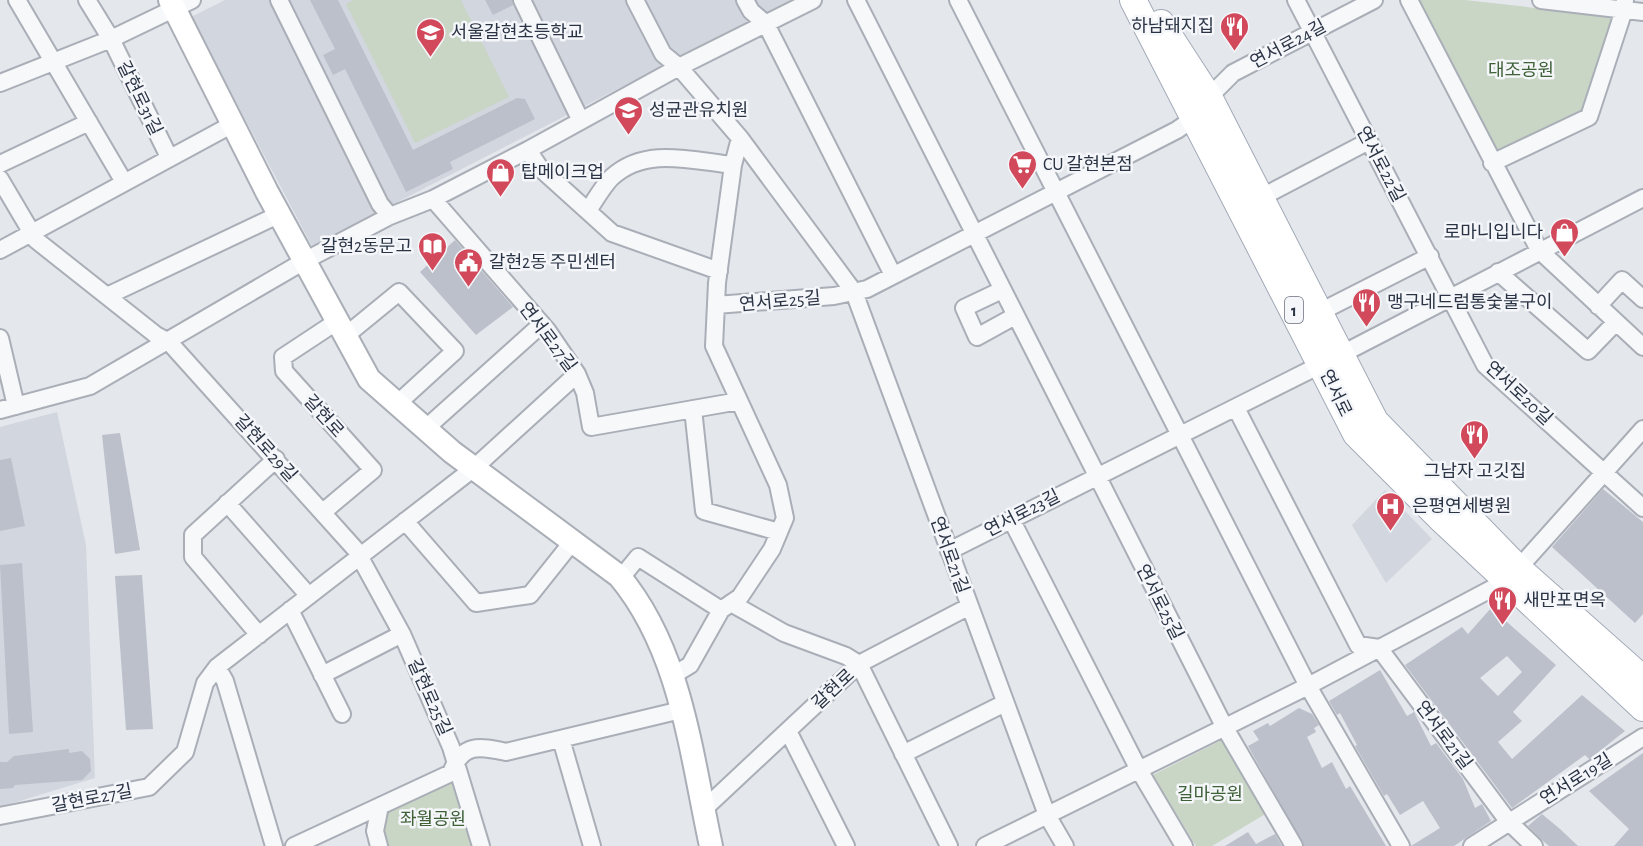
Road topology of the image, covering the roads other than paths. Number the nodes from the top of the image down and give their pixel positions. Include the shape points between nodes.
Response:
1 (18, 0) edge
2 (87, 0) edge
3 (279, 0) edge
4 (522, 0) edge
5 (635, 0) edge
6 (745, 0) edge
7 (813, 0) edge
8 (856, 0) edge
9 (958, 0) edge
10 (1133, 0) edge
11 (1150, 0) edge
12 (1296, 0) edge
13 (1374, 0) edge
14 (1409, 0) edge
15 (1541, 0) edge
16 (179, 3) edge
17 (1624, 5) edge
18 (1643, 12) edge
19 (766, 24) junction
20 (1311, 31) junction
21 (111, 39) junction
22 (56, 61) junction
23 (679, 67) junction
24 (0, 83) edge
25 (1209, 98) junction
26 (1194, 118) junction
27 (581, 121) junction
28 (89, 122) junction
29 (233, 124) junction
30 (740, 138) junction
31 (1369, 141) junction
32 (528, 150) junction
33 (168, 157) junction
34 (1492, 163) junction
35 (0, 164) edge
36 (733, 165) junction
37 (0, 179) edge
38 (124, 182) junction
39 (1054, 191) junction
40 (1260, 198) junction
41 (1643, 198) edge
42 (433, 199) junction
43 (588, 211) junction
44 (280, 214) junction
45 (390, 216) junction
46 (31, 233) junction
47 (972, 233) junction
48 (0, 250) edge
49 (1539, 250) junction
50 (1430, 256) junction
51 (306, 260) junction
52 (719, 271) junction
53 (1498, 272) junction
54 (893, 275) junction
55 (1002, 290) junction
56 (854, 292) junction
57 (107, 296) junction
58 (1452, 297) junction
59 (1643, 299) edge
60 (716, 305) junction
61 (1598, 306) junction
62 (1320, 312) junction
63 (1015, 316) junction
64 (1616, 322) junction
65 (542, 324) junction
66 (340, 330) junction
67 (0, 338) edge
68 (169, 342) junction
69 (1643, 347) edge
70 (1332, 359) junction
71 (577, 374) junction
72 (739, 401) junction
73 (397, 404) junction
74 (8, 408) edge
75 (1236, 408) junction
76 (693, 409) junction
77 (425, 429) junction
78 (1643, 429) edge
79 (1179, 437) junction
80 (276, 459) junction
81 (474, 468) junction
82 (1605, 473) junction
83 (1096, 476) junction
84 (227, 503) junction
85 (1643, 508) edge
86 (323, 512) junction
87 (1011, 519) junction
88 (405, 521) junction
89 (779, 532) junction
90 (573, 541) junction
91 (949, 551) junction
92 (360, 556) junction
93 (1513, 574) junction
94 (621, 578) junction
95 (309, 596) junction
96 (726, 606) junction
97 (968, 607) junction
98 (290, 610) junction
99 (259, 634) junction
100 (402, 634) junction
101 (1379, 648) junction
102 (859, 664) junction
103 (217, 667) junction
104 (322, 675) junction
105 (672, 676) junction
106 (1643, 679) edge
107 (1308, 686) junction
108 (1005, 703) junction
109 (1643, 708) edge
110 (681, 710) junction
111 (342, 714) dead end
112 (1225, 728) junction
113 (788, 730) junction
114 (1643, 737) edge
115 (561, 739) junction
116 (903, 754) junction
117 (455, 760) junction
118 (1139, 770) junction
119 (380, 806) junction
120 (703, 810) junction
121 (1047, 815) junction
122 (0, 816) edge
123 (1508, 821) junction
124 (274, 846) edge
125 (294, 846) edge
126 (379, 846) edge
127 (481, 846) edge
128 (592, 846) edge
129 (711, 846) edge
130 (846, 846) edge
131 (949, 846) edge
132 (985, 846) edge
133 (1065, 846) edge
134 (1184, 846) edge
135 (1294, 846) edge
136 (1401, 846) edge
137 (1472, 846) edge
138 (1534, 846) edge

1 - 22 street
2 - 21 street, 갈현로31길
3 - 45 street via 380,204
4 - 27 street
5 - 23 street via 663,54
6 - 19 street
7 - 19 street
8 - 47 street
9 - 39 street
10 - 26 main road, 연서로 / 1
11 - 25 main road, 연서로 / 1
12 - 20 street, 연서로22길
13 - 20 street, 연서로24길
14 - 34 street
15 - 17 street
16 - 21 street
16 - 29 main road
17 - 18 street
17 - 34 street via 1588,117
19 - 23 street
19 - 54 street
20 - 25 street, 연서로24길 via 1233,73
20 - 31 street, 연서로22길
21 - 22 street
21 - 33 street, 갈현로31길
22 - 24 street
22 - 28 street
23 - 27 street
23 - 30 street
25 - 40 main road, 연서로 / 1
26 - 39 street, 연서로25길
26 - 70 main road, 연서로 / 1
27 - 32 street
28 - 35 street
28 - 38 street
29 - 33 street, 갈현로31길
29 - 44 main road
30 - 36 street, 연서로25길
30 - 56 street
31 - 40 street
31 - 50 street, 연서로22길
32 - 42 street
32 - 43 street via 540,168
33 - 38 street, 갈현로31길
34 - 49 street
36 - 43 street via 662,157 632,162 611,178
36 - 52 street, 연서로25길
37 - 46 street
38 - 46 street, 갈현로31길
39 - 47 street, 연서로25길
39 - 79 street
40 - 62 main road, 연서로 / 1
41 - 49 street
42 - 45 street
42 - 65 street, 연서로27길
43 - 52 street via 612,233
44 - 51 main road
44 - 57 street
45 - 51 street
46 - 48 street, 갈현로31길
46 - 57 street, 갈현로29길
47 - 54 street, 연서로25길
47 - 55 street
49 - 53 street
49 - 61 street
50 - 58 street, 연서로22길
50 - 62 street
51 - 66 main road
51 - 68 street
52 - 60 street, 연서로25길
53 - 58 street
53 - 64 street via 1588,351
54 - 56 street, 연서로25길
55 - 63 street
55 - 63 street via 964,308 977,337
56 - 60 street, 연서로25길
56 - 91 street, 연서로21길
57 - 68 street, 갈현로29길
58 - 70 street
58 - 82 street, 연서로20길 via 1485,365
59 - 61 street via 1622,280
60 - 72 street, 연서로25길 via 714,346
61 - 64 street
62 - 70 main road, 연서로 / 1
63 - 83 street
64 - 69 street
65 - 71 street, 연서로27길
65 - 77 street
66 - 73 main road via 369,379
66 - 73 street via 399,292 456,351
66 - 86 street, 갈현로 via 283,357 284,371 373,470
67 - 74 street
68 - 74 street via 90,386
68 - 80 street, 갈현로29길
70 - 75 street, 연서로23길
70 - 93 main road, 연서로 / 1 via 1375,421
71 - 76 street, 연서로27길 via 591,427
71 - 81 street
72 - 76 street, 연서로27길
72 - 89 street, 연서로25길 via 777,485 785,518
73 - 77 main road
75 - 79 street, 연서로23길
75 - 101 street, 연서로21길 via 1358,645
76 - 89 street via 704,512
77 - 81 main road
78 - 82 street
79 - 83 street, 연서로23길
79 - 107 street
80 - 84 street
80 - 86 street, 갈현로29길
81 - 88 street, 갈현로27길
81 - 90 main road
82 - 85 street, 연서로20길
82 - 93 street
83 - 87 street, 연서로23길
83 - 112 street, 연서로25길
84 - 95 street
84 - 99 street via 193,535 193,557
86 - 92 street, 갈현로29길
87 - 91 street, 연서로23길
87 - 118 street
88 - 90 street via 476,603 530,595
88 - 92 street, 갈현로27길
89 - 96 street via 740,597
90 - 94 main road
91 - 97 street, 연서로21길
92 - 95 street, 갈현로27길
92 - 100 street
93 - 101 street
93 - 106 main road, 연서로 / 1
93 - 109 main road, 연서로 / 1
94 - 96 street, 갈현로 via 638,557
94 - 105 main road via 638,598
95 - 98 street, 갈현로27길
96 - 102 street, 갈현로
96 - 105 street via 690,665
97 - 102 street, 연서로21길
97 - 108 street
98 - 99 street, 갈현로27길
98 - 104 street
99 - 103 street, 갈현로27길
100 - 104 street
100 - 117 street, 갈현로25길
101 - 107 street
101 - 123 street, 연서로21길
102 - 113 street, 갈현로
102 - 116 street
103 - 122 street, 갈현로27길 via 204,683 185,752 149,787
103 - 124 street via 225,681
104 - 111 street
105 - 110 main road
107 - 112 street
107 - 136 street
108 - 116 street
108 - 121 street
110 - 115 street, 갈현로25길
110 - 120 main road
112 - 118 street
112 - 135 street
113 - 120 street, 갈현로
113 - 130 street
114 - 123 street, 연서로19길
115 - 117 street, 갈현로25길 via 506,752 485,747 465,750
115 - 128 street
116 - 131 street
117 - 119 street, 갈현로25길 via 451,773
117 - 127 street, 갈현로25길
118 - 121 street
118 - 134 street
119 - 125 street, 갈현로25길
119 - 126 street via 375,831
120 - 129 main road
121 - 132 street
121 - 133 street
123 - 137 street, 연서로19길
123 - 138 street

